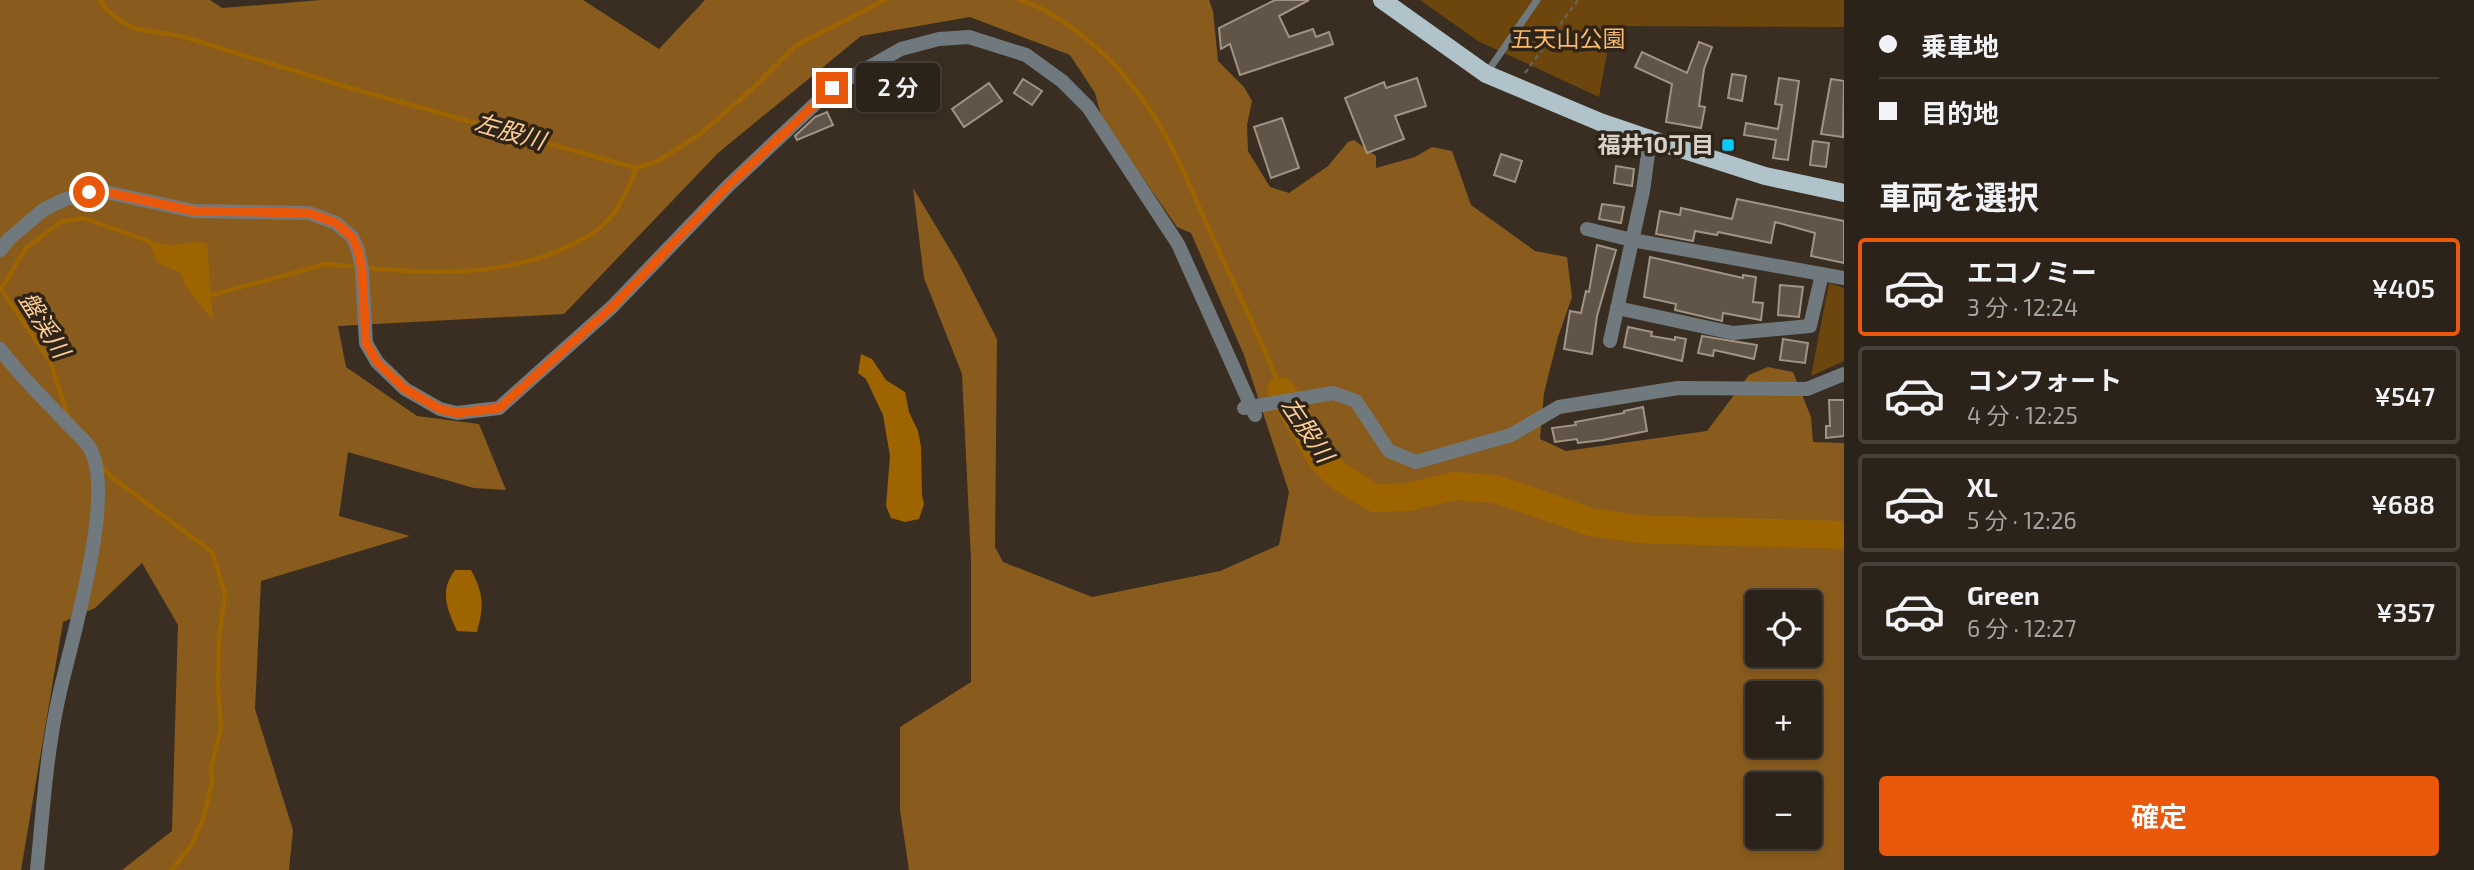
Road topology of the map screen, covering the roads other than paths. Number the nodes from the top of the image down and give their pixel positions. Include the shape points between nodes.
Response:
1 (1382, 0) edge
2 (1537, 0) edge
3 (1486, 74) junction
4 (1650, 139) junction
5 (1844, 193) edge
6 (1587, 229) dead end
7 (1633, 240) junction
8 (0, 250) edge
9 (1822, 274) junction
10 (1844, 278) edge
11 (1617, 308) junction
12 (1610, 341) dead end
13 (0, 349) edge
14 (1844, 374) edge
15 (37, 870) edge

1 - 3 main road
2 - 3 lane
3 - 4 main road
4 - 5 main road via 1765,176
4 - 7 street
6 - 7 street
7 - 9 street
7 - 11 street
8 - 14 street via 43,210 89,192 194,211 309,213 336,223 352,237 358,250 366,343 377,362 405,389 440,409 457,413 499,408 612,307 728,186 832,88 901,49 939,38 968,37 1026,55 1062,81 1087,107 1178,244 1249,412 1333,394 1356,401 1389,451 1416,462 1511,435 1559,407 1678,388 1807,389
9 - 10 street
9 - 11 street via 1810,326 1733,333
11 - 12 street
13 - 15 street via 90,448 97,469 97,522 59,697 42,800

